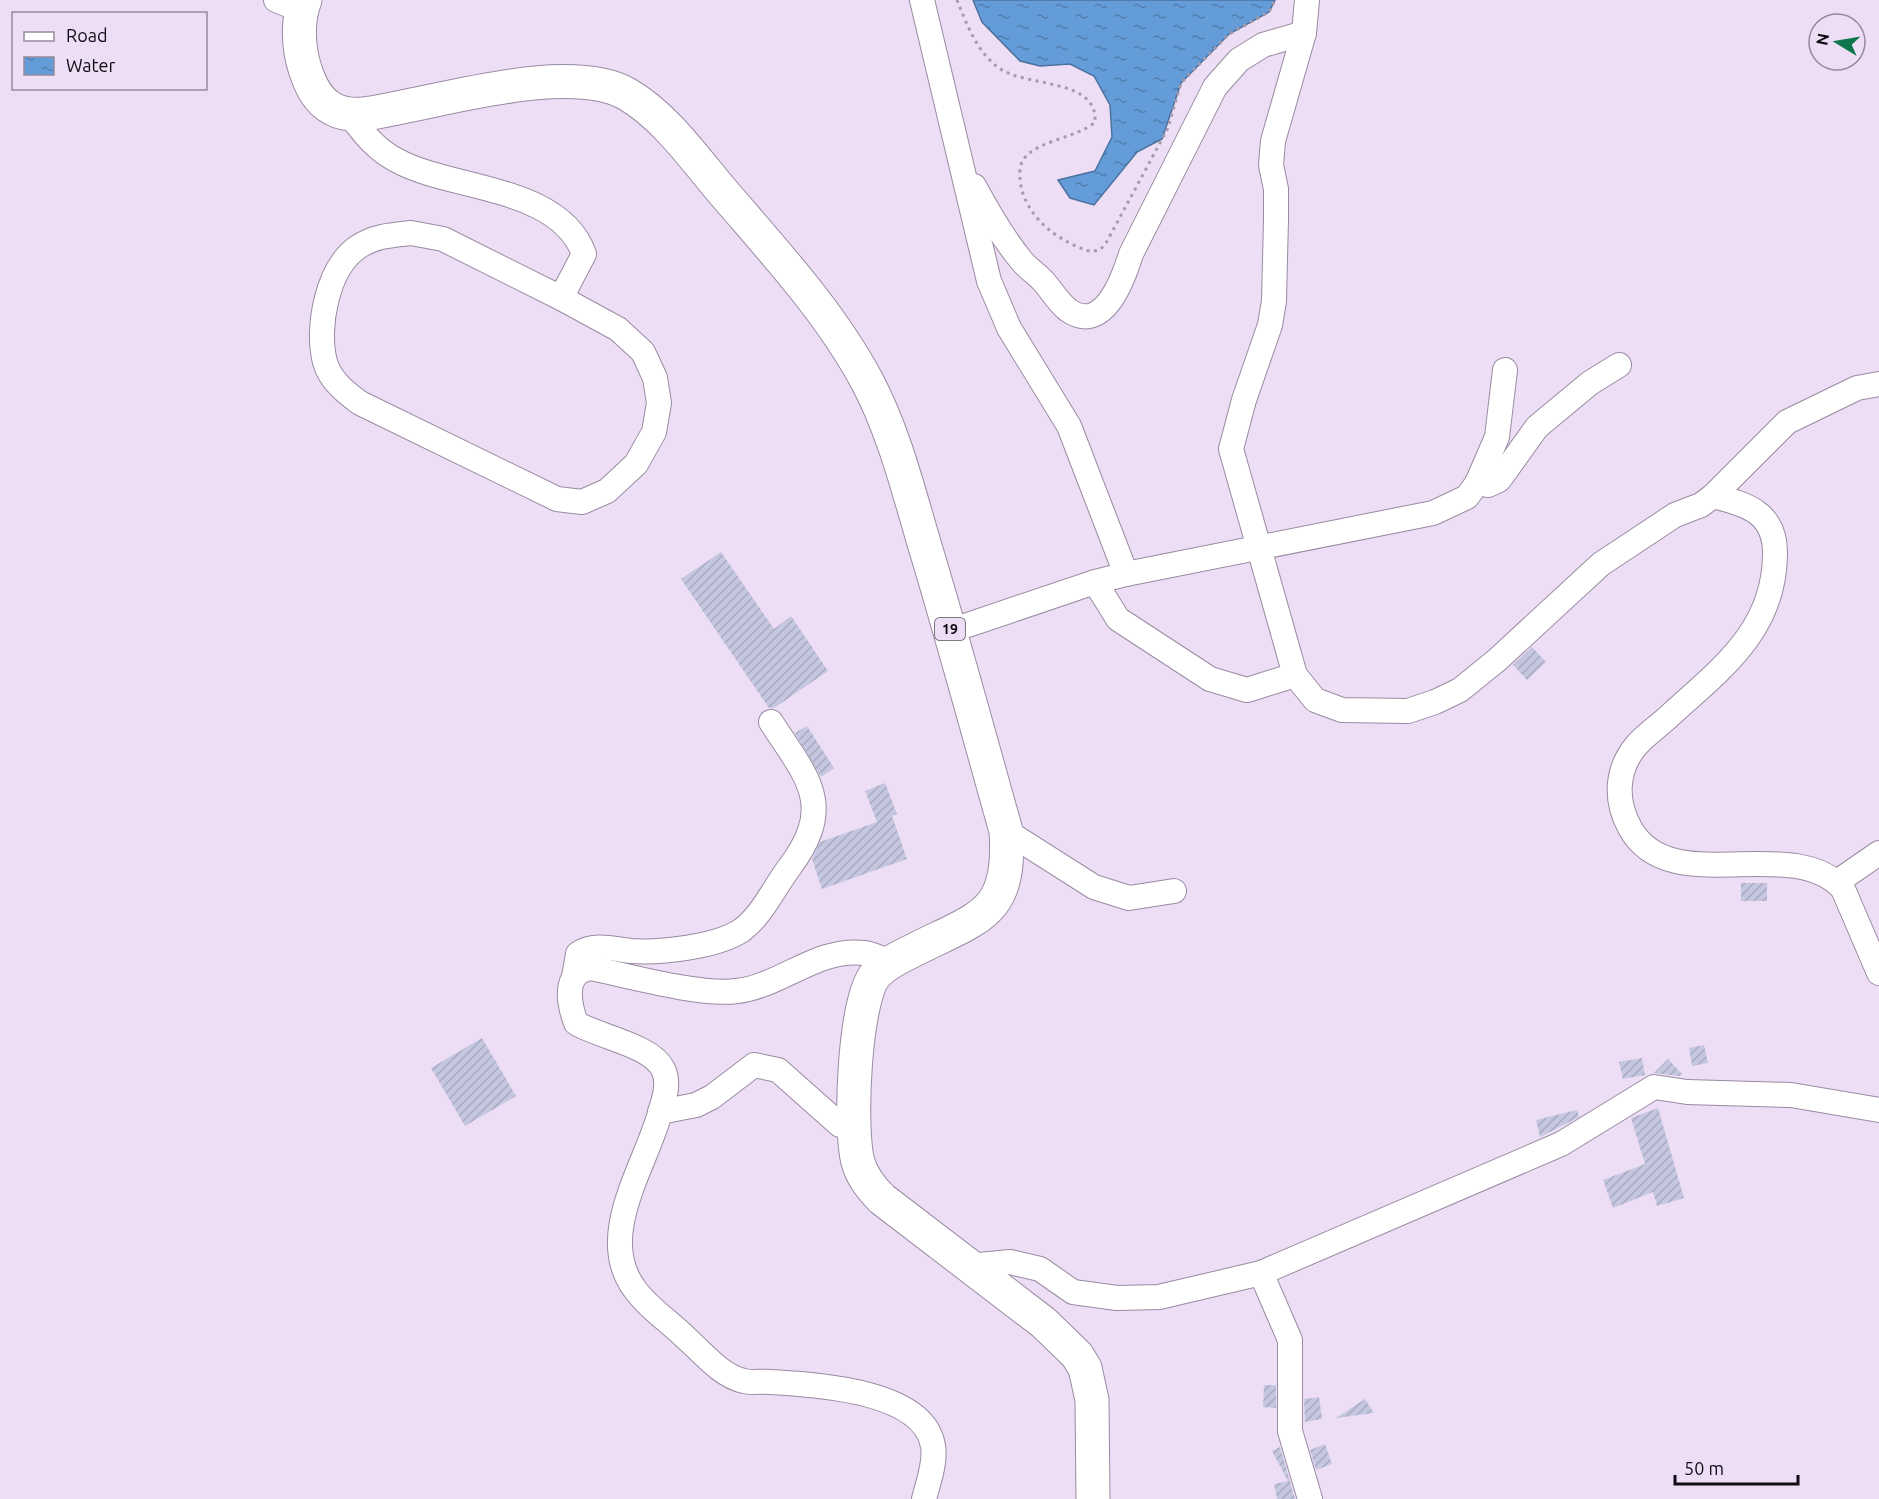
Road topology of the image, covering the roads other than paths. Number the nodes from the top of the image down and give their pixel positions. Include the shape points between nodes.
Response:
1 (922, 0) edge
2 (1307, 0) edge
3 (294, 3) edge
4 (1304, 33) junction
5 (349, 114) junction
6 (958, 153) junction
7 (1022, 262) junction
8 (989, 281) junction
9 (561, 298) junction
10 (1618, 365) dead end
11 (1505, 370) dead end
12 (1879, 384) edge
13 (1477, 483) junction
14 (1713, 496) junction
15 (1258, 549) junction
16 (1126, 574) junction
17 (1095, 582) junction
18 (950, 631) junction
19 (1295, 675) junction
20 (771, 722) dead end
21 (1006, 831) junction
22 (1879, 853) edge
23 (1837, 882) junction
24 (1174, 891) dead end
25 (890, 962) junction
26 (1879, 973) edge
27 (574, 977) junction
28 (1879, 1110) edge
29 (660, 1112) junction
30 (854, 1126) junction
31 (969, 1266) junction
32 (1261, 1274) junction
33 (924, 1499) edge
34 (1093, 1499) edge
35 (1310, 1499) edge

1 - 6 street
2 - 4 street
3 - 5 highway via 309,79 318,97 332,109
4 - 7 street via 1263,45 1239,60 1215,87 1131,254 1124,278 1102,310 1086,317 1069,311
4 - 15 street via 1271,165 1276,189 1273,309 1231,449
5 - 9 street via 372,144 397,160 420,171 512,195 568,229 584,254
5 - 18 highway, 19 via 500,88 579,83 627,94 658,118 832,324 868,382 896,449
6 - 7 street via 992,222
6 - 8 street
7 - 8 street
8 - 16 street via 1009,328 1069,426
9 - 9 street via 443,239 411,232 379,236 356,248 335,274 324,306 321,334 325,363 338,386 360,403 530,488 557,499 582,502 607,491 636,464 654,432 659,403 655,378 643,352 618,329
10 - 13 street via 1537,428 1499,480 1488,485
11 - 13 street via 1497,437
12 - 14 street via 1857,387 1787,422
13 - 15 street via 1467,497 1433,513
14 - 19 street via 1647,532 1601,564 1497,660 1460,690 1435,702 1408,711 1342,710 1315,700
14 - 23 street via 1743,504 1762,515 1775,551 1769,600 1746,643 1635,747 1621,773 1621,806 1637,839 1645,848 1667,859 1790,867
15 - 16 street
15 - 19 street
16 - 17 street
17 - 18 street
17 - 19 street via 1118,619 1210,679 1247,690
18 - 21 highway, 19
20 - 27 street via 806,777 813,795 814,815 805,846 758,914 742,930 720,940 682,948 585,949 578,954
21 - 24 street via 1094,887 1129,898
21 - 25 highway, 19 via 1008,862 1001,890 986,914
22 - 23 street
23 - 26 street
25 - 27 street via 866,953 847,953 820,959 764,986 736,992 591,968 582,969
25 - 30 highway, 19 via 877,974 865,996 858,1037
27 - 29 street via 569,991 576,1023 590,1032 647,1052 663,1068 667,1088
28 - 32 street via 1791,1095 1687,1092 1654,1087 1561,1144
29 - 30 street via 696,1105 754,1065 765,1065 778,1070 840,1125
29 - 33 street via 623,1212 618,1242 621,1267 634,1290 719,1368 743,1381 860,1392 912,1413 923,1422 934,1448
30 - 31 highway, 19 via 859,1165 873,1190
31 - 32 street via 1010,1262 1040,1269 1073,1292 1117,1298 1159,1297
31 - 34 highway, 19 via 1044,1323 1073,1350 1085,1368 1092,1400
32 - 35 street via 1290,1340 1290,1431

